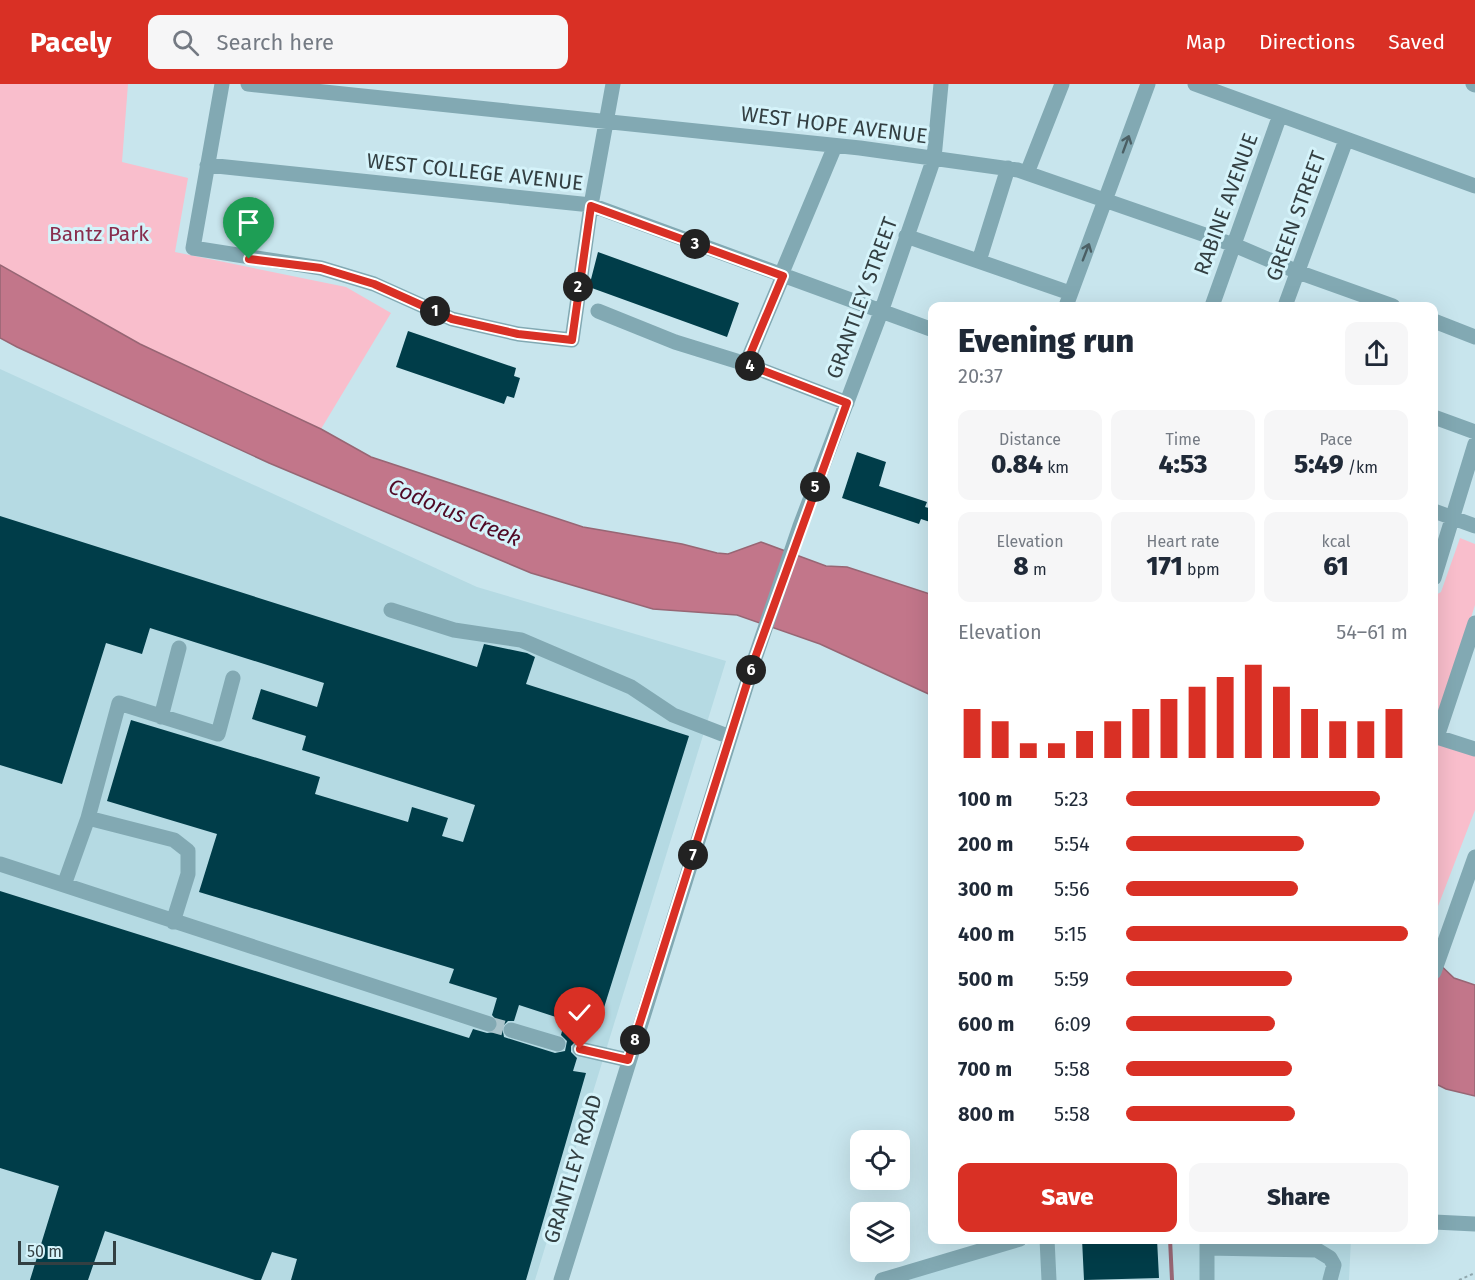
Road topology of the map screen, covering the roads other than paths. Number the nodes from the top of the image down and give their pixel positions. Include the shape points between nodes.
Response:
1 (222, 84) edge
2 (248, 84) edge
3 (613, 84) edge
4 (941, 84) edge
5 (1062, 84) edge
6 (1148, 84) edge
7 (1195, 84) edge
8 (1280, 116) junction
9 (606, 120) junction
10 (1346, 140) junction
11 (835, 146) junction
12 (934, 158) junction
13 (207, 165) junction
14 (1008, 168) junction
15 (1027, 172) junction
16 (1475, 186) edge
17 (1106, 199) junction
18 (591, 206) junction
19 (906, 236) junction
20 (1234, 245) junction
21 (979, 261) junction
22 (1298, 272) junction
23 (782, 276) junction
24 (1068, 300) edge
25 (1213, 302) edge
26 (1287, 302) edge
27 (1382, 302) edge
28 (598, 311) dead end
29 (881, 312) junction
30 (1438, 323) edge
31 (928, 328) edge
32 (1475, 337) edge
33 (746, 364) junction
34 (847, 403) junction
35 (1438, 418) edge
36 (1475, 432) edge
37 (1475, 444) edge
38 (1438, 512) edge
39 (1453, 518) junction
40 (1475, 526) edge
41 (1438, 565) edge
42 (391, 610) dead end
43 (1475, 623) edge
44 (179, 648) dead end
45 (755, 658) joint
46 (233, 678) dead end
47 (161, 717) junction
48 (1438, 734) edge
49 (730, 737) junction
50 (1438, 737) edge
51 (1475, 749) edge
52 (88, 818) junction
53 (1475, 857) edge
54 (0, 864) edge
55 (64, 885) junction
56 (173, 922) junction
57 (1438, 961) edge
58 (489, 1024) tunnel mouth
59 (511, 1030) tunnel mouth
60 (558, 1044) dead end
61 (580, 1049) dead end
62 (628, 1060) junction
63 (1438, 1222) edge
64 (1475, 1224) edge
65 (1003, 1244) edge
66 (1047, 1244) edge
67 (1207, 1244) edge
68 (1223, 1244) edge
69 (561, 1280) edge
70 (882, 1280) edge
71 (1049, 1280) edge
72 (1207, 1280) edge
73 (1330, 1280) edge

1 - 13 street
2 - 9 street, WEST HOPE AVENUE
3 - 9 street
4 - 12 street, GRANTLEY STREET
5 - 15 street
17 -> 6 street
7 - 8 street
8 - 10 street
8 - 20 street, RABINE AVENUE
9 - 11 street, WEST HOPE AVENUE
9 - 18 street
10 - 16 street
10 - 22 street, GREEN STREET
11 - 12 street, WEST HOPE AVENUE
11 - 23 street
12 - 14 street, WEST HOPE AVENUE
12 - 19 street, GRANTLEY STREET
13 - 18 street, WEST COLLEGE AVENUE
13 - 18 street via 193,248 321,268 374,284 452,319 518,334 572,340
14 - 15 street, WEST HOPE AVENUE
14 - 21 street
15 - 17 street, WEST HOPE AVENUE
17 - 20 street, WEST HOPE AVENUE
24 -> 17 street
18 - 23 street, WEST COLLEGE AVENUE
19 - 21 street
19 - 29 street, GRANTLEY STREET
20 - 22 street, WEST HOPE AVENUE
20 - 25 street, RABINE AVENUE
21 - 24 street
22 - 26 street, GREEN STREET
22 - 27 street, WEST HOPE AVENUE
23 - 29 street, WEST COLLEGE AVENUE
23 - 33 street
28 - 33 street via 675,342
29 - 31 street, WEST COLLEGE AVENUE
29 - 34 street, GRANTLEY STREET
30 - 32 street
33 - 34 street
34 - 45 street, GRANTLEY STREET
35 - 36 street
37 - 39 street
38 - 39 street
39 - 40 street
39 - 41 street
42 - 49 street via 454,630 521,640 631,687 673,715
43 - 48 street
44 - 47 street
45 - 49 street, GRANTLEY ROAD
46 - 47 street via 218,734
47 - 52 street via 119,703
49 - 62 street, GRANTLEY ROAD
50 - 51 street
52 - 55 street
52 - 56 street via 174,840 188,851 188,874
53 - 57 street
54 - 55 street
55 - 56 street
56 - 58 street
59 - 60 street
61 - 62 street
62 - 69 street, GRANTLEY ROAD
63 - 64 street
65 - 70 street
66 - 71 street
67 - 72 street
68 - 73 street via 1317,1250 1334,1265

